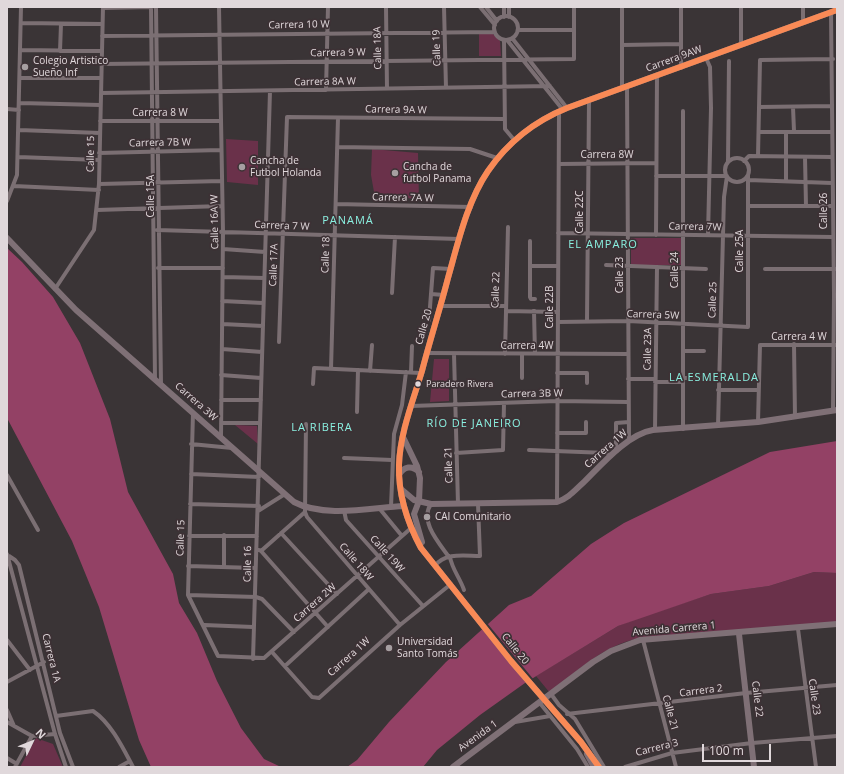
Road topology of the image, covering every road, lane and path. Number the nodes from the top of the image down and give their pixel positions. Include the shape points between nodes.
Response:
1 (21, 7) edge
2 (151, 7) edge
3 (157, 7) edge
4 (219, 7) edge
5 (328, 7) edge
6 (386, 7) edge
7 (444, 7) edge
8 (480, 7) edge
9 (486, 7) edge
10 (504, 7) edge
11 (509, 7) edge
12 (574, 7) edge
13 (622, 7) edge
14 (681, 7) edge
15 (741, 7) edge
16 (802, 7) edge
17 (103, 8) edge
18 (834, 11) edge
19 (506, 17) junction
20 (496, 23) junction
21 (803, 23) junction
22 (21, 24) junction
23 (61, 24) junction
24 (102, 24) junction
25 (518, 30) junction
26 (574, 30) junction
27 (445, 31) junction
28 (386, 32) junction
29 (495, 32) junction
30 (327, 33) junction
31 (220, 34) junction
32 (151, 35) junction
33 (157, 35) junction
34 (102, 36) junction
35 (512, 38) junction
36 (506, 40) junction
37 (681, 44) junction
38 (741, 44) junction
39 (622, 45) junction
40 (20, 50) junction
41 (835, 50) edge
42 (60, 51) junction
43 (102, 51) junction
44 (706, 58) junction
45 (523, 59) junction
46 (529, 59) junction
47 (832, 59) junction
48 (446, 60) junction
49 (504, 60) junction
50 (386, 61) junction
51 (729, 61) dead end
52 (327, 62) junction
53 (220, 63) junction
54 (101, 64) junction
55 (152, 64) junction
56 (157, 64) junction
57 (680, 68) junction
58 (657, 76) junction
59 (20, 78) junction
60 (101, 78) junction
61 (544, 86) junction
62 (550, 86) junction
63 (504, 87) junction
64 (446, 88) junction
65 (624, 88) junction
66 (387, 89) junction
67 (326, 90) junction
68 (220, 91) junction
69 (270, 91) junction
70 (152, 92) junction
71 (158, 92) junction
72 (101, 93) junction
73 (835, 97) edge
74 (589, 101) junction
75 (20, 103) junction
76 (100, 105) junction
77 (832, 106) junction
78 (759, 107) junction
79 (793, 107) junction
80 (7, 109) edge
81 (19, 110) junction
82 (563, 110) junction
83 (683, 111) dead end
84 (287, 117) joint
85 (338, 118) junction
86 (504, 119) junction
87 (100, 121) junction
88 (152, 121) junction
89 (158, 121) junction
90 (221, 121) junction
91 (835, 123) edge
92 (19, 130) junction
93 (526, 131) joint
94 (794, 131) junction
95 (759, 132) junction
96 (786, 132) junction
97 (832, 132) junction
98 (100, 133) junction
99 (515, 141) junction
100 (337, 147) junction
101 (835, 148) edge
102 (222, 150) junction
103 (152, 151) junction
104 (158, 151) junction
105 (99, 153) junction
106 (758, 156) junction
107 (18, 157) junction
108 (786, 157) junction
109 (805, 157) junction
110 (832, 157) junction
111 (497, 158) junction
112 (99, 160) junction
113 (744, 161) junction
114 (728, 162) junction
115 (656, 163) junction
116 (559, 164) junction
117 (588, 164) junction
118 (627, 164) junction
119 (832, 173) junction
120 (837, 173) edge
121 (656, 176) junction
122 (683, 176) junction
123 (709, 176) junction
124 (727, 176) junction
125 (748, 177) junction
126 (222, 181) junction
127 (786, 181) junction
128 (806, 181) junction
129 (158, 182) junction
130 (832, 182) junction
131 (153, 183) junction
132 (99, 184) junction
133 (14, 186) junction
134 (99, 190) junction
135 (835, 195) edge
136 (7, 201) edge
137 (336, 204) junction
138 (222, 206) junction
139 (748, 206) junction
140 (806, 206) junction
141 (832, 206) junction
142 (153, 207) junction
143 (159, 207) junction
144 (471, 207) junction
145 (97, 210) junction
146 (835, 223) edge
147 (508, 227) dead end
148 (153, 230) junction
149 (159, 230) junction
150 (223, 232) junction
151 (266, 233) junction
152 (558, 233) junction
153 (283, 234) junction
154 (588, 234) junction
155 (628, 234) junction
156 (656, 234) junction
157 (335, 235) junction
158 (683, 235) junction
159 (708, 235) junction
160 (724, 236) junction
161 (748, 236) junction
162 (395, 237) junction
163 (832, 237) junction
164 (7, 238) edge
165 (459, 239) junction
166 (530, 241) dead end
167 (223, 249) junction
168 (265, 252) junction
169 (606, 265) dead end
170 (530, 266) junction
171 (558, 266) junction
172 (628, 266) junction
173 (657, 267) junction
174 (154, 268) junction
175 (160, 268) junction
176 (223, 268) junction
177 (683, 268) junction
178 (451, 269) junction
179 (706, 269) dead end
180 (765, 269) dead end
181 (835, 269) edge
182 (223, 277) junction
183 (264, 278) junction
184 (55, 289) junction
185 (392, 293) dead end
186 (431, 294) junction
187 (835, 295) edge
188 (444, 296) junction
189 (535, 299) dead end
190 (222, 301) junction
191 (264, 303) junction
192 (440, 306) junction
193 (506, 306) junction
194 (506, 311) junction
195 (534, 311) junction
196 (558, 312) junction
197 (835, 319) edge
198 (429, 320) dead end
199 (628, 321) junction
200 (558, 322) junction
201 (587, 322) junction
202 (656, 323) junction
203 (222, 324) junction
204 (683, 324) junction
205 (720, 325) junction
206 (263, 326) junction
207 (748, 327) joint
208 (279, 342) dead end
209 (372, 344) dead end
210 (794, 344) junction
211 (835, 345) edge
212 (412, 346) dead end
213 (222, 349) junction
214 (683, 351) junction
215 (704, 351) dead end
216 (262, 352) junction
217 (426, 354) junction
218 (454, 354) junction
219 (505, 354) junction
220 (522, 354) junction
221 (535, 354) junction
222 (558, 354) junction
223 (628, 354) junction
224 (331, 369) junction
225 (358, 370) junction
226 (370, 370) junction
227 (406, 372) junction
228 (411, 372) junction
229 (421, 373) junction
230 (558, 373) junction
231 (221, 375) junction
232 (261, 378) junction
233 (522, 378) dead end
234 (703, 378) dead end
235 (155, 379) junction
236 (628, 379) junction
237 (655, 380) junction
238 (683, 380) junction
239 (588, 383) dead end
240 (161, 384) junction
241 (313, 384) dead end
242 (718, 390) junction
243 (758, 390) junction
244 (221, 400) junction
245 (260, 400) junction
246 (557, 401) junction
247 (504, 402) junction
248 (628, 402) junction
249 (455, 405) junction
250 (411, 406) junction
251 (835, 410) edge
252 (357, 412) dead end
253 (193, 413) junction
254 (795, 417) junction
255 (586, 422) dead end
256 (629, 422) junction
257 (758, 422) junction
258 (221, 423) junction
259 (260, 424) junction
260 (306, 424) dead end
261 (718, 426) junction
262 (682, 429) junction
263 (655, 430) junction
264 (557, 433) junction
265 (220, 437) junction
266 (404, 439) junction
267 (629, 440) junction
268 (191, 444) junction
269 (232, 448) junction
270 (529, 450) dead end
271 (557, 451) junction
272 (618, 451) junction
273 (456, 452) junction
274 (612, 457) junction
275 (344, 458) dead end
276 (392, 460) junction
277 (258, 470) junction
278 (419, 473) junction
279 (191, 474) junction
280 (7, 475) edge
281 (399, 476) junction
282 (259, 477) junction
283 (400, 487) junction
284 (421, 488) junction
285 (285, 494) junction
286 (419, 501) junction
287 (557, 502) junction
288 (190, 504) junction
289 (431, 504) junction
290 (458, 504) junction
291 (478, 504) junction
292 (403, 506) junction
293 (391, 507) junction
294 (259, 508) junction
295 (379, 508) junction
296 (304, 509) junction
297 (344, 510) junction
298 (414, 514) junction
299 (410, 529) junction
300 (38, 530) dead end
301 (281, 532) junction
302 (224, 535) junction
303 (189, 536) junction
304 (257, 536) junction
305 (402, 536) junction
306 (256, 549) junction
307 (261, 551) junction
308 (8, 555) edge
309 (449, 556) junction
310 (378, 557) junction
311 (15, 560) junction
312 (8, 563) edge
313 (188, 566) junction
314 (436, 566) junction
315 (224, 567) junction
316 (255, 568) junction
317 (357, 576) junction
318 (451, 584) junction
319 (369, 589) junction
320 (464, 590) dead end
321 (337, 594) junction
322 (188, 595) junction
323 (256, 597) junction
324 (423, 606) junction
325 (315, 613) junction
326 (400, 624) junction
327 (837, 624) edge
328 (204, 625) junction
329 (253, 627) junction
330 (328, 627) junction
331 (798, 629) junction
332 (294, 632) junction
333 (739, 634) junction
334 (7, 640) edge
335 (643, 640) junction
336 (272, 652) junction
337 (218, 656) joint
338 (253, 659) junction
339 (44, 662) junction
340 (37, 666) junction
341 (285, 666) junction
342 (30, 670) junction
343 (7, 682) edge
344 (837, 685) edge
345 (805, 687) junction
346 (746, 693) junction
347 (551, 694) junction
348 (539, 702) junction
349 (659, 704) junction
350 (559, 705) junction
351 (7, 710) edge
352 (546, 711) junction
353 (567, 714) junction
354 (56, 716) junction
355 (550, 716) junction
356 (7, 722) edge
357 (514, 722) junction
358 (15, 727) junction
359 (55, 734) junction
360 (32, 736) junction
361 (837, 736) edge
362 (812, 738) junction
363 (581, 742) junction
364 (752, 743) junction
365 (672, 753) junction
366 (7, 758) edge
367 (130, 761) junction
368 (16, 765) edge
369 (591, 766) edge
370 (66, 767) edge
371 (73, 767) edge
372 (119, 767) edge
373 (133, 767) edge
374 (453, 767) edge
375 (599, 767) edge
376 (604, 767) edge
377 (625, 767) edge
378 (676, 767) edge
379 (754, 767) edge
380 (816, 767) edge

1 - 22 street
2 - 3 street
2 - 17 street
2 - 32 street, Calle 15A
3 - 33 street, Calle 15A
4 - 31 street, Calle 16A W
5 - 30 street
6 - 28 street, Calle 18A
7 - 27 street, Calle 19
8 - 20 street
9 - 20 street
10 - 19 street
11 - 19 street
12 - 26 street
13 - 39 street, Calle 23
14 - 37 street
15 - 38 street
16 - 21 street
17 - 24 street, Calle 15
18 - 21 street, Carrera 9AW
18 - 41 street, Calle 26
19 - 20 street
19 - 25 street via 516,22
20 - 29 street
21 - 38 street, Carrera 9AW
22 - 23 street
22 - 40 street
23 - 24 street
23 - 42 street
24 - 34 street, Calle 15
25 - 26 street
25 - 35 street
26 - 46 street, Carrera 9 W via 574,59
27 - 28 street, Carrera 10 W
27 - 29 street, Carrera 10 W
27 - 48 street, Calle 19
28 - 30 street, Carrera 10 W
28 - 50 street, Calle 18A
29 - 36 street
30 - 31 street, Carrera 10 W
30 - 52 street
31 - 33 street, Carrera 10 W
31 - 53 street, Calle 16A W
32 - 33 street, Carrera 10 W
32 - 34 street, Carrera 10 W
32 - 55 street, Calle 15A
33 - 56 street, Calle 15A
34 - 43 street, Calle 15
35 - 36 street
35 - 46 street
36 - 45 street
36 - 49 street
37 - 39 street
37 - 57 street
38 - 44 street, Carrera 9AW
39 - 65 street, Calle 23
40 - 42 street
40 - 59 street
41 - 47 street, Calle 26
42 - 43 street
43 - 54 street, Calle 15
44 - 57 street, Carrera 9AW
44 - 123 street via 710,67
45 - 46 street, Carrera 9 W
45 - 49 street, Carrera 9 W
45 - 61 street
46 - 62 street
47 - 73 street, Calle 26
47 - 78 street via 762,58
48 - 49 street, Carrera 9 W
48 - 50 street, Carrera 9 W
48 - 64 street, Calle 19
49 - 63 street
50 - 52 street, Carrera 9 W
50 - 66 street, Calle 18A
51 - 114 street
52 - 53 street, Carrera 9 W
52 - 67 street
53 - 56 street, Carrera 9 W
53 - 68 street, Calle 16A W
54 - 55 street, Carrera 9 W
54 - 60 street, Calle 15
55 - 56 street, Carrera 9 W
55 - 70 street, Calle 15A
56 - 71 street, Calle 15A
57 - 58 street, Carrera 9AW
58 - 65 street, Carrera 9AW
58 - 115 street
59 - 60 street
59 - 75 street
60 - 72 street, Calle 15
61 - 62 street, Carrera 8A W
61 - 63 street, Carrera 8A W
61 - 82 street
62 - 82 street
63 - 64 street, Carrera 8A W
63 - 86 street
64 - 66 street, Carrera 8A W
65 - 74 street, Carrera 9AW
65 - 118 street, Calle 23
66 - 67 street, Carrera 8A W
67 - 69 street, Carrera 8A W
68 - 69 street, Carrera 8A W
68 - 71 street, Carrera 8A W
68 - 90 street, Calle 16A W
69 - 151 street
70 - 71 street, Carrera 8A W
70 - 72 street, Carrera 8A W
70 - 88 street, Calle 15A
71 - 89 street, Calle 15A
72 - 76 street, Calle 15
73 - 77 street, Calle 26
74 - 82 street, Carrera 9AW
74 - 117 street, Calle 22C
75 - 76 street
75 - 81 street
76 - 87 street, Calle 15
77 - 79 street
77 - 91 street, Calle 26
78 - 79 street
78 - 95 street
79 - 94 street
80 - 81 street
81 - 92 street
82 - 93 street, Carrera 9AW
82 - 116 street, Calle 22B
83 - 122 street, Calle 24
84 - 85 street, Carrera 9A W
84 - 153 street, Calle 17A
85 - 86 street, Carrera 9A W
85 - 100 street, Calle 18
86 - 99 street via 505,129
87 - 88 street, Carrera 8 W
87 - 98 street, Calle 15
88 - 89 street, Carrera 8 W
88 - 103 street, Calle 15A
89 - 90 street, Carrera 8 W
89 - 104 street, Calle 15A
90 - 102 street, Calle 16A W
91 - 97 street, Calle 26
92 - 98 street
92 - 107 street
93 - 99 street, Calle 20
94 - 96 street
94 - 97 street
95 - 96 street
95 - 106 street
96 - 108 street
97 - 101 street, Calle 26
98 - 105 street, Calle 15
99 - 111 street, Calle 20
100 - 111 street via 470,149
100 - 137 street, Calle 18
101 - 110 street, Calle 26
102 - 104 street, Carrera 7B W
102 - 126 street, Calle 16A W
103 - 104 street, Carrera 7B W
103 - 105 street, Carrera 7B W
103 - 131 street, Calle 15A
104 - 129 street, Calle 15A
105 - 112 street, Calle 15
106 - 108 street
106 - 113 street via 749,156
107 - 112 street
107 - 133 street
108 - 109 street
108 - 127 street
109 - 110 street
109 - 128 street
110 - 119 street, Calle 26
111 - 144 street, Calle 20 via 479,187
112 - 132 street, Calle 15
113 - 114 street via 736,158
113 - 125 street
114 - 124 street via 725,169
115 - 118 street, Carrera 8W
115 - 121 street
116 - 117 street, Carrera 8W
116 - 152 street, Calle 22B
117 - 118 street, Carrera 8W
117 - 154 street, Calle 22C
118 - 155 street, Calle 23
119 - 120 street
119 - 130 street, Calle 26
121 - 122 street
121 - 156 street
122 - 123 street
122 - 158 street, Calle 24
123 - 124 street
123 - 159 street
124 - 125 street via 735,182
124 - 160 street, Calle 25
125 - 127 street
125 - 139 street, Calle 25A
126 - 129 street
126 - 138 street, Calle 16A W
127 - 128 street
128 - 130 street
128 - 140 street
129 - 131 street
129 - 143 street, Calle 15A
130 - 135 street, Calle 26
131 - 132 street
131 - 142 street, Calle 15A
132 - 134 street, Calle 15
133 - 134 street
133 - 136 street
134 - 145 street, Calle 15
135 - 141 street, Calle 26
137 - 144 street, Carrera 7A W
137 - 157 street, Calle 18
138 - 143 street
138 - 150 street, Calle 16A W
139 - 140 street
139 - 161 street, Calle 25A
140 - 141 street
141 - 146 street, Calle 26
142 - 143 street
142 - 145 street
142 - 148 street, Calle 15A
143 - 149 street, Calle 15A
144 - 165 street, Calle 20
145 - 184 street, Calle 15 via 92,234
146 - 163 street, Calle 26
147 - 193 street, Calle 22
148 - 149 street, Carrera 7 W
148 - 174 street, Calle 15A
149 - 150 street, Carrera 7 W
149 - 175 street, Calle 15A
150 - 151 street, Carrera 7 W
150 - 167 street, Calle 16A W
151 - 153 street, Carrera 7 W
151 - 168 street
152 - 154 street, Carrera 7W
152 - 171 street, Calle 22B
153 - 157 street, Carrera 7 W
153 - 208 street, Calle 17A
154 - 155 street, Carrera 7W
154 - 201 street, Calle 22C
155 - 156 street, Carrera 7W
155 - 172 street, Calle 23
156 - 158 street, Carrera 7W
157 - 162 street, Carrera 7 W
157 - 224 street, Calle 18
158 - 159 street, Carrera 7W
158 - 177 street, Calle 24
159 - 160 street, Carrera 7W
160 - 161 street, Carrera 7W
160 - 205 street, Calle 25
161 - 163 street, Carrera 7W
161 - 207 street, Calle 25A
162 - 165 street, Carrera 7 W
162 - 185 street
163 - 181 street, Calle 26
164 - 184 street, Carrera 3W
165 - 178 street, Calle 20
166 - 170 street
167 - 168 street
167 - 176 street, Calle 16A W
168 - 183 street
169 - 172 street
170 - 171 street
170 - 189 street via 530,299
171 - 196 street, Calle 22B
172 - 173 street
172 - 199 street, Calle 23
173 - 177 street
173 - 202 street, Calle 23A
174 - 175 street
174 - 235 street, Calle 15A
175 - 176 street
175 - 240 street, Calle 15A
176 - 182 street, Calle 16A W
177 - 179 street
177 - 204 street, Calle 24
178 - 186 street via 433,268
178 - 188 street, Calle 20
180 - 181 street
181 - 187 street, Calle 26
182 - 183 street
182 - 190 street, Calle 16A W
183 - 191 street
184 - 235 street, Carrera 3W
186 - 188 street
186 - 198 street
187 - 197 street, Calle 26
188 - 192 street, Calle 20
190 - 191 street
190 - 203 street, Calle 16A W
191 - 206 street
192 - 193 street
192 - 217 street, Calle 20
193 - 194 street, Calle 22
194 - 195 street
194 - 219 street, Calle 22
195 - 196 street
195 - 221 street
196 - 200 street, Calle 22B
197 - 211 street, Calle 26
199 - 201 street, Carrera 5W
199 - 202 street, Carrera 5W
199 - 223 street, Calle 23
200 - 201 street, Carrera 5W
200 - 222 street, Calle 22B
202 - 204 street, Carrera 5W
202 - 237 street, Calle 23A
203 - 206 street
203 - 213 street, Calle 16A W
204 - 205 street, Carrera 5W
204 - 214 street, Calle 24
205 - 207 street, Carrera 5W
205 - 242 street, Calle 25
206 - 216 street
209 - 226 street
210 - 211 street, Carrera 4 W
210 - 243 street, Carrera 4 W via 760,345
210 - 254 street
211 - 251 street, Calle 26
212 - 228 street
213 - 216 street
213 - 231 street, Calle 16A W
214 - 215 street
214 - 238 street, Calle 24
216 - 232 street
217 - 218 street, Carrera 4W
217 - 229 street, Calle 20
218 - 219 street, Carrera 4W
218 - 249 street, Calle 21
219 - 220 street, Carrera 4W
220 - 221 street, Carrera 4W
220 - 233 street
221 - 222 street, Carrera 4W
222 - 223 street, Carrera 4W
222 - 230 street, Calle 22B
223 - 236 street, Calle 23
224 - 225 street
224 - 241 street via 314,368
225 - 226 street
225 - 252 street
226 - 227 street
227 - 228 street
227 - 276 street via 402,405 394,434
228 - 229 street
229 - 250 street, Calle 20
230 - 239 street via 587,374
230 - 246 street, Calle 22B
231 - 232 street
231 - 244 street, Calle 16A W
232 - 245 street
234 - 238 street
235 - 240 street, Carrera 3W
236 - 237 street
236 - 248 street, Calle 23
237 - 238 street
237 - 263 street, Calle 23A
238 - 262 street, Calle 24
240 - 253 street, Carrera 3W
242 - 243 street
242 - 261 street, Calle 25
243 - 257 street
244 - 245 street
244 - 258 street, Calle 16A W
245 - 259 street
246 - 247 street, Carrera 3B W
246 - 248 street, Carrera 3B W
246 - 264 street, Calle 22B
247 - 249 street, Carrera 3B W
247 - 273 street via 503,450
248 - 256 street, Calle 23
249 - 250 street, Carrera 3B W
249 - 273 street, Calle 21
250 - 266 street, Calle 20
251 - 254 street, Carrera 1W
253 - 265 street, Carrera 3W
253 - 268 street, Calle 15
254 - 257 street, Carrera 1W
255 - 264 street via 586,433
256 - 267 street, Calle 23
256 - 272 street via 616,423
257 - 261 street, Carrera 1W
258 - 259 street
258 - 265 street, Calle 16A W
259 - 277 street
260 - 296 street
261 - 262 street, Carrera 1W
262 - 263 street, Carrera 1W
263 - 267 street, Carrera 1W
264 - 271 street, Calle 22B
265 - 269 street, Carrera 3W
266 - 278 street
266 - 281 street, Calle 20
267 - 272 street, Carrera 1W
268 - 269 street
268 - 279 street, Calle 15
269 - 277 street, Carrera 3W
270 - 271 street
271 - 274 street via 607,453
271 - 287 street, Calle 22B
272 - 274 street, Carrera 1W
273 - 290 street, Calle 21
274 - 287 street, Carrera 1W via 572,494
275 - 276 street
276 - 293 street
277 - 282 street, Calle 16
277 - 285 street, Carrera 3W
278 - 281 street via 410,467 401,471
278 - 284 street
279 - 282 street
279 - 288 street, Calle 15
280 - 300 street
281 - 283 street, Calle 20
282 - 294 street, Calle 16
283 - 286 street, Carrera 1W via 406,494
283 - 292 street, Calle 20
284 - 286 street
284 - 289 street via 424,497
285 - 294 street
285 - 296 street, Carrera 3W
286 - 289 street, Carrera 1W
286 - 298 street
287 - 291 street, Carrera 1W
288 - 294 street
288 - 303 street, Calle 15
289 - 290 street, Carrera 1W
289 - 298 street
289 - 309 street via 427,516 431,530
290 - 291 street, Carrera 1W
291 - 309 street via 480,556
292 - 293 street, Carrera 3W
292 - 299 street, Calle 20
293 - 295 street, Carrera 3W
294 - 304 street, Calle 16
295 - 297 street, Carrera 3W
295 - 305 street
296 - 297 street, Carrera 3W
296 - 301 street
296 - 317 street, Calle 18W via 307,517
297 - 310 street, Calle 19W via 346,520
298 - 314 street, Calle 20 via 421,540
299 - 305 street, Carrera 2W
299 - 314 street, Calle 20
301 - 307 street
301 - 321 street
302 - 303 street
302 - 304 street
302 - 315 street
303 - 313 street, Calle 15
304 - 306 street, Calle 16
305 - 310 street, Carrera 2W
306 - 307 street
306 - 316 street, Calle 16
307 - 325 street
308 - 311 street, Carrera 1A
308 - 312 street, Carrera 1A
309 - 314 street via 443,558
309 - 320 street
310 - 317 street, Carrera 2W
310 - 324 street, Calle 19W
311 - 312 street
311 - 339 street, Carrera 1A via 19,565
312 - 340 street, Carrera 1A
313 - 315 street
313 - 322 street, Calle 15
314 - 318 street, Calle 20
315 - 316 street
316 - 323 street, Calle 16
317 - 319 street, Calle 18W
317 - 321 street, Carrera 2W
318 - 324 street, Carrera 1W
318 - 363 street, Calle 20 via 511,661
319 - 326 street, Calle 18W
319 - 330 street
321 - 325 street, Carrera 2W
322 - 323 street
322 - 328 street, Calle 15
323 - 329 street, Calle 16
323 - 332 street via 262,599
324 - 326 street, Carrera 1W
325 - 330 street
325 - 332 street, Carrera 2W
326 - 341 street, Carrera 1W via 316,698 312,697
327 - 331 street, Avenida Carrera 1
328 - 329 street
328 - 337 street, Calle 15
329 - 338 street, Calle 16
330 - 341 street
331 - 333 street, Avenida Carrera 1
331 - 345 street, Calle 23
332 - 336 street, Carrera 2W
333 - 335 street, Avenida Carrera 1
333 - 346 street, Calle 22
334 - 342 street
335 - 347 street, Avenida Carrera 1 via 611,650
335 - 349 street, Calle 21
336 - 338 street, Carrera 2W via 264,658
336 - 341 street
337 - 338 street, Carrera 2W
339 - 340 street
339 - 354 street, Carrera 1A
340 - 342 street
340 - 359 street, Carrera 1A
342 - 343 street
344 - 345 street, Carrera 2
345 - 346 street, Carrera 2
345 - 362 street, Calle 23
346 - 349 street, Carrera 2
346 - 364 street, Calle 22
347 - 348 street, Avenida Carrera 1
347 - 350 street
348 - 352 street
348 - 357 street, Avenida Carrera 1
349 - 353 street, Carrera 2
349 - 365 street, Calle 21
350 - 352 street via 551,704
350 - 353 street
351 - 358 street
352 - 355 street
353 - 376 street via 575,719
354 - 367 street via 93,711 99,715 120,743
354 - 371 street, Carrera 1A
355 - 357 street
355 - 369 street
356 - 358 street
357 - 374 street, Avenida 1
358 - 360 street
359 - 360 street
359 - 370 street, Carrera 1A
360 - 368 street
361 - 362 street, Carrera 3
362 - 364 street, Carrera 3
362 - 380 street, Calle 23
363 - 369 street
363 - 375 street
364 - 365 street, Carrera 3
364 - 379 street, Calle 22
365 - 377 street, Carrera 3
365 - 378 street, Calle 21
366 - 368 street
367 - 372 street
367 - 373 street

